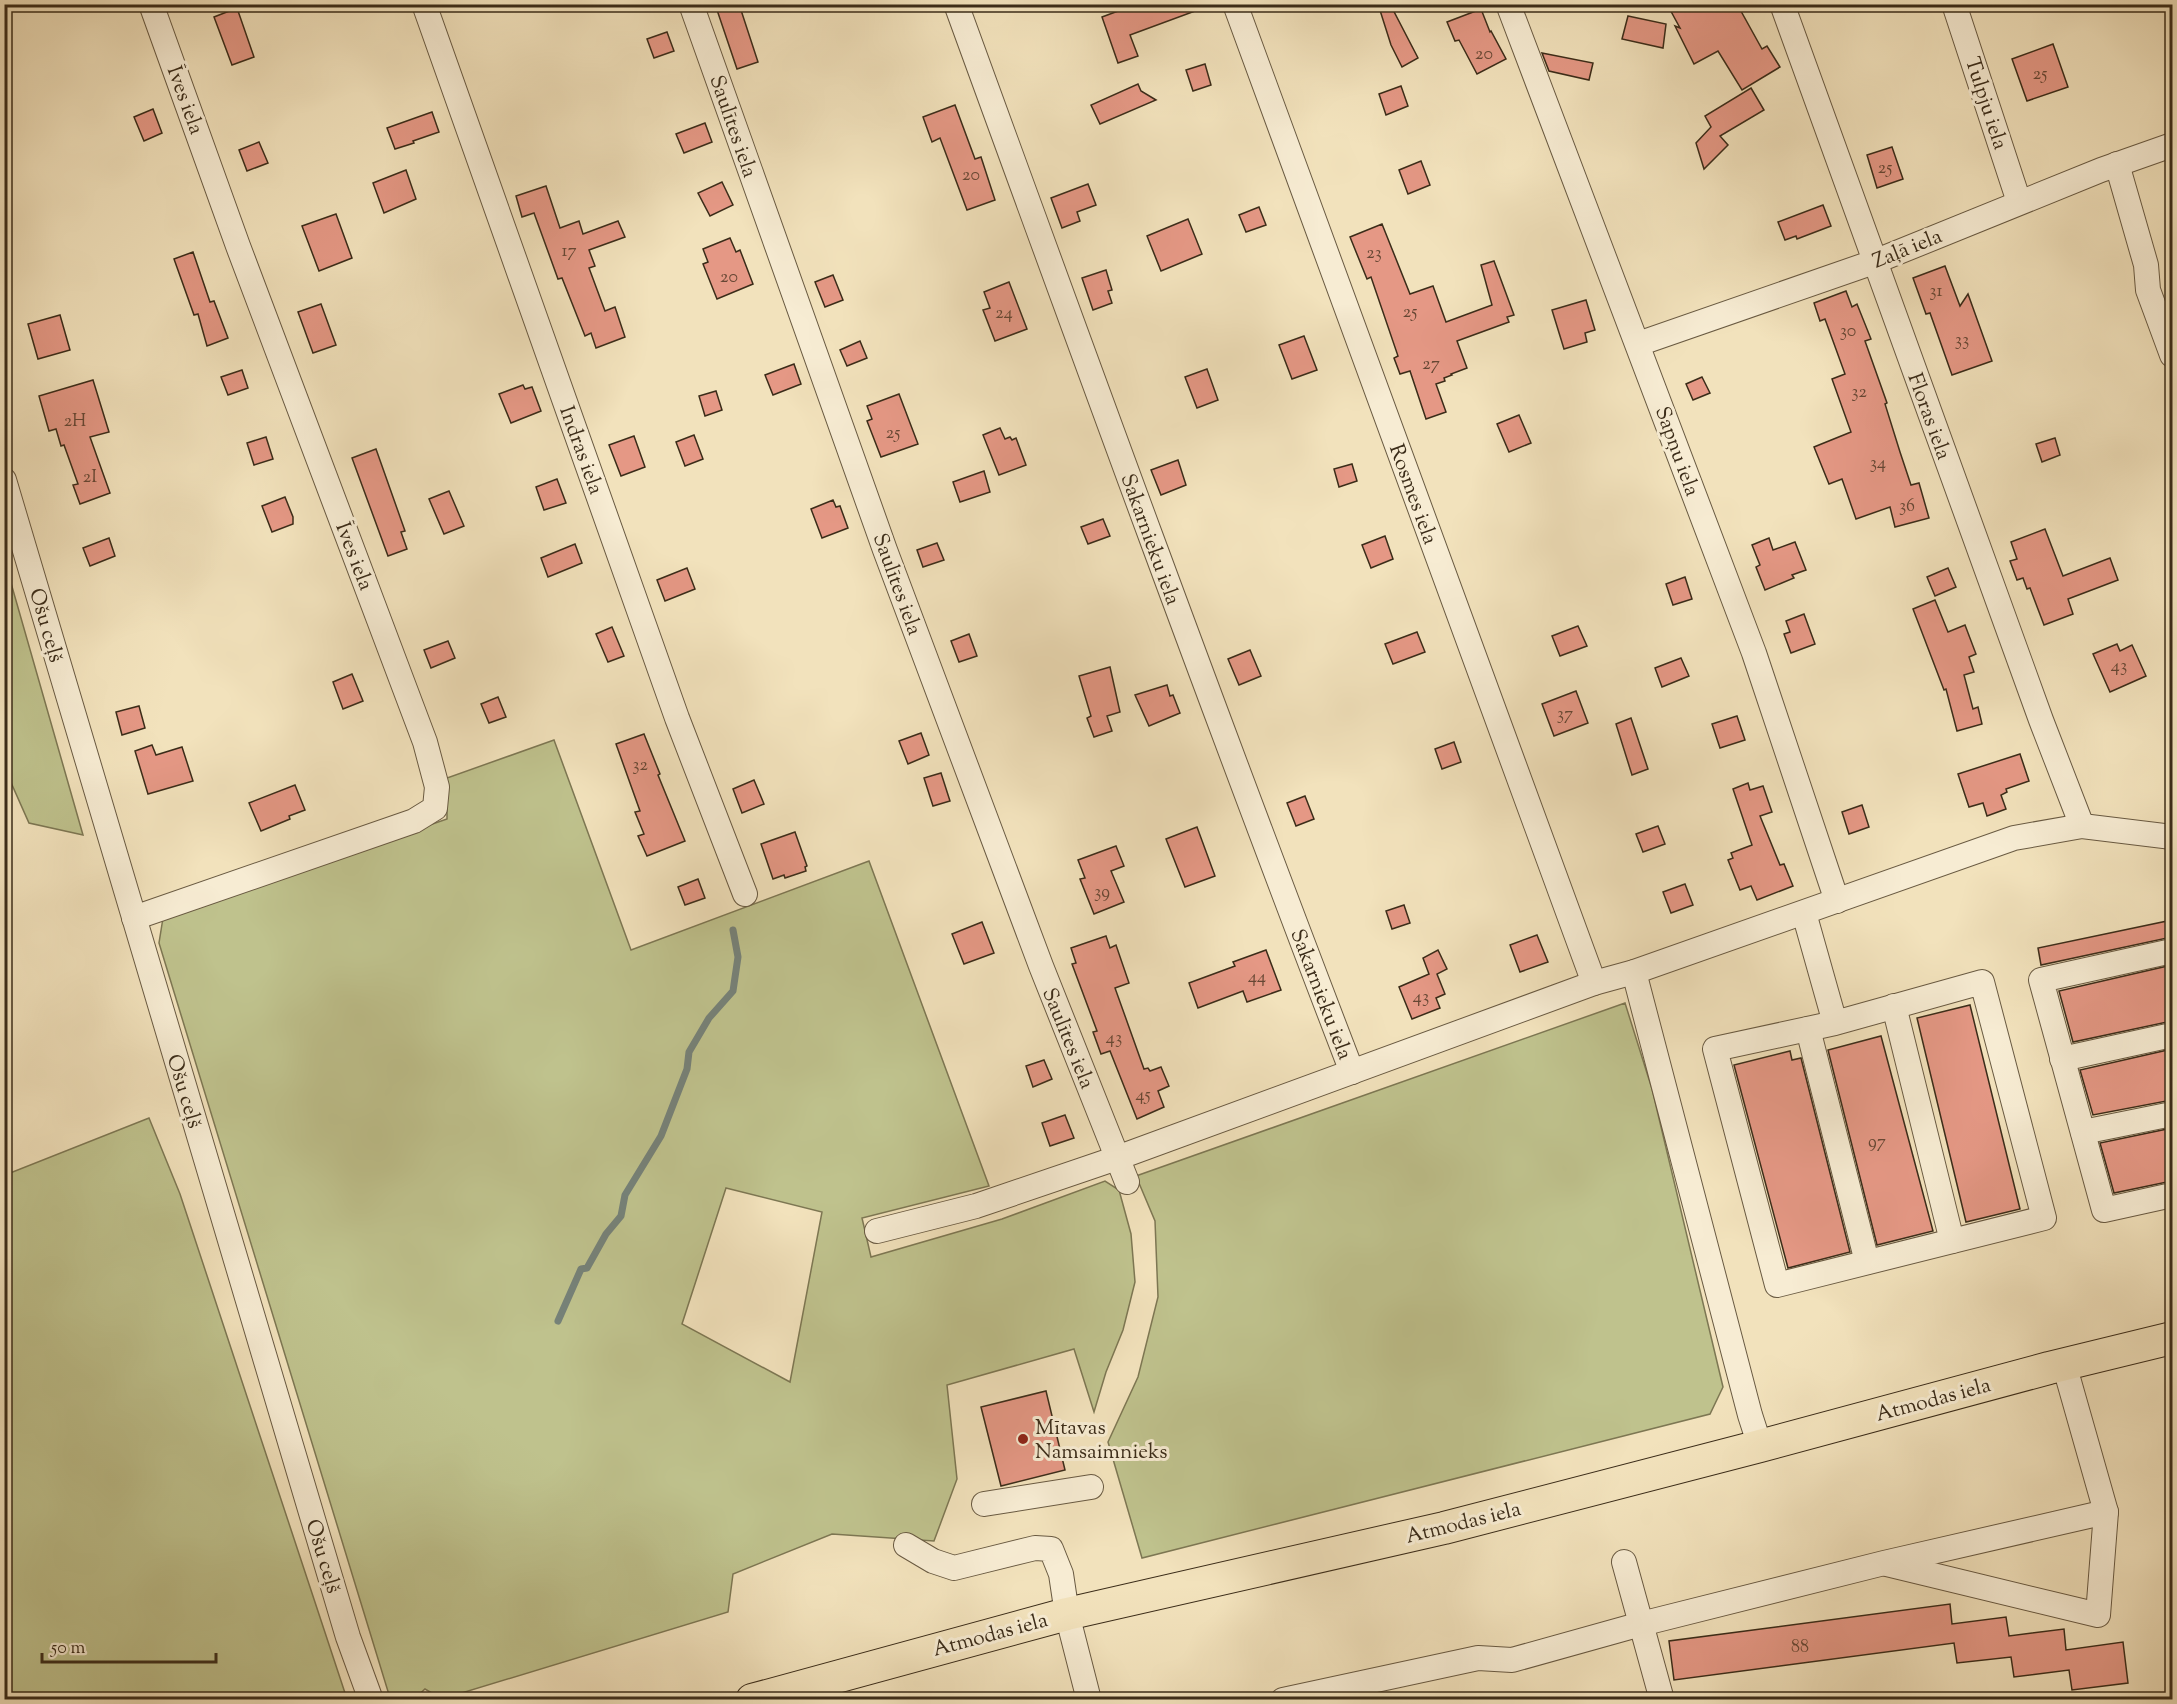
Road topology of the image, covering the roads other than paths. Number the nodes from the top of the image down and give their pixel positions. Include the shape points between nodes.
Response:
1 (151, 4) edge
2 (424, 4) edge
3 (691, 4) edge
4 (956, 4) edge
5 (1235, 4) edge
6 (1508, 4) edge
7 (1782, 4) edge
8 (1954, 4) edge
9 (2172, 145) edge
10 (2117, 164) junction
11 (2019, 202) junction
12 (1874, 262) junction
13 (1638, 345) junction
14 (2172, 355) edge
15 (4, 480) edge
16 (2082, 826) junction
17 (2172, 837) edge
18 (745, 894) dead end
19 (1837, 901) junction
20 (1804, 912) junction
21 (134, 918) junction
22 (2172, 951) edge
23 (1634, 972) junction
24 (1594, 983) junction
25 (1893, 1006) junction
26 (1834, 1023) junction
27 (1808, 1029) junction
28 (2172, 1035) edge
29 (2062, 1059) junction
30 (1352, 1072) junction
31 (2172, 1114) edge
32 (2083, 1132) junction
33 (1117, 1158) junction
34 (1127, 1182) dead end
35 (2172, 1196) edge
36 (877, 1231) dead end
37 (1952, 1241) junction
38 (1867, 1262) junction
39 (2172, 1338) edge
40 (2064, 1364) junction
41 (1760, 1446) junction
42 (1091, 1487) dead end
43 (984, 1504) dead end
44 (2106, 1512) junction
45 (906, 1545) dead end
46 (1624, 1562) dead end
47 (1884, 1563) junction
48 (1067, 1614) junction
49 (1641, 1624) junction
50 (371, 1700) edge
51 (752, 1700) edge
52 (1089, 1700) edge
53 (1283, 1700) edge
54 (1662, 1700) edge

1 - 21 street, Īves iela via 425,741 437,787 435,808 414,821
2 - 18 street, Indras iela via 677,718
3 - 33 street, Saulītes iela via 885,550
4 - 30 street, Sakarnieku iela via 1112,436
5 - 24 street, Rosmes iela
6 - 13 street, Sapņu iela
7 - 12 street, Floras iela
8 - 11 street, Tulpju iela
9 - 10 street, Zaļā iela
10 - 11 street, Zaļā iela
10 - 14 street via 2146,265 2148,290
11 - 12 street, Zaļā iela
12 - 13 street, Zaļā iela
12 - 16 street, Floras iela
13 - 19 street, Sapņu iela via 1754,653
15 - 21 street, Ošu ceļš
16 - 17 street
16 - 19 street via 2014,838
19 - 20 street
20 - 23 street
20 - 26 street
21 - 50 street, Ošu ceļš via 348,1637
22 - 29 street via 2041,980
23 - 24 street
23 - 41 street
24 - 30 street
25 - 26 street
25 - 37 street
25 - 37 street via 1982,982 2044,1218
26 - 27 street
27 - 38 street
27 - 38 street via 1715,1049 1777,1285
28 - 29 street
29 - 32 street
30 - 33 street
31 - 32 street
32 - 35 street via 2104,1210
33 - 34 street, Saulītes iela
33 - 36 street via 976,1206
37 - 38 street
39 - 40 main road, Atmodas iela
40 - 41 main road, Atmodas iela
40 - 44 street
41 - 48 main road, Atmodas iela via 1444,1528
42 - 43 street
44 - 47 street
44 - 47 street via 2097,1615
45 - 48 street via 954,1568 1035,1548 1051,1549 1061,1574
46 - 49 street
47 - 49 street
48 - 51 main road, Atmodas iela
48 - 52 street
49 - 53 street via 1512,1660 1478,1658
49 - 54 street

